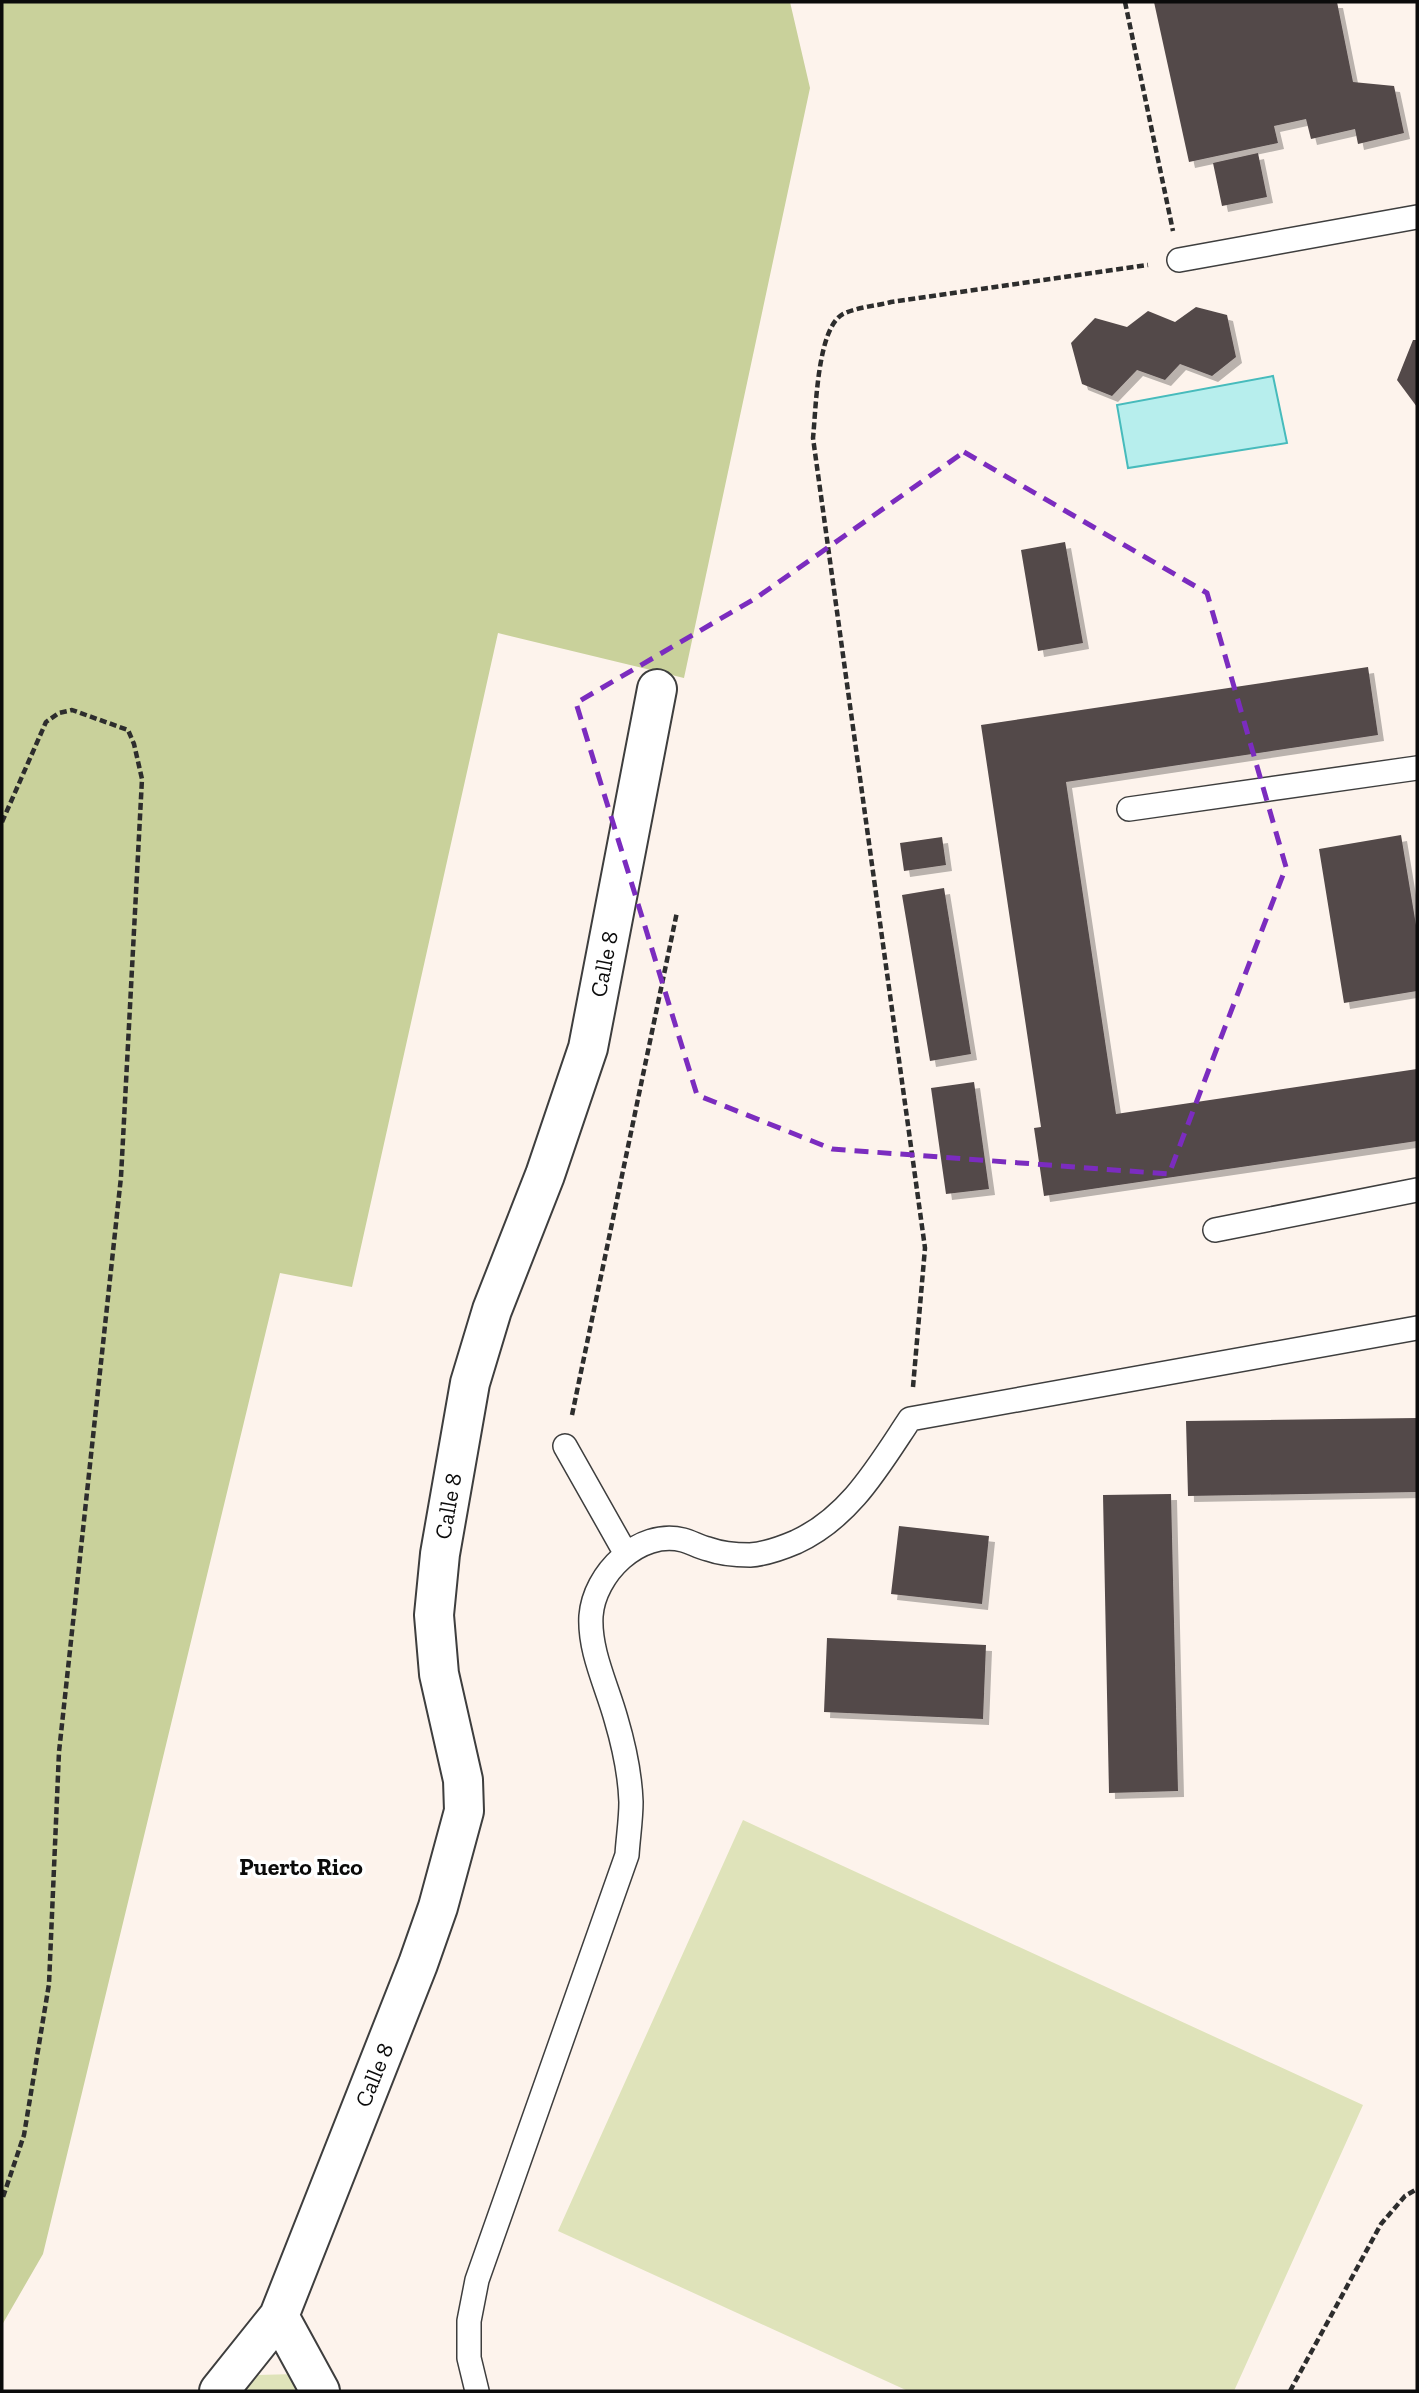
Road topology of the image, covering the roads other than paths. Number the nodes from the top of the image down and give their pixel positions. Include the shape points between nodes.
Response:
1 (1417, 216) edge
2 (1179, 260) road end
3 (657, 689) dead end
4 (1417, 768) edge
5 (1129, 809) dead end
6 (1417, 1190) edge
7 (1215, 1230) dead end
8 (1417, 1328) edge
9 (565, 1446) road end
10 (626, 1554) junction
11 (279, 2316) junction
12 (219, 2391) edge
13 (320, 2391) edge
14 (477, 2391) edge

1 - 2 lane
3 - 11 street, Calle 8 via 588,1048 484,1334 470,1383 449,1501 434,1615 439,1674 463,1780 464,1811 458,1840 418,1964
4 - 5 lane
6 - 7 lane
8 - 10 lane via 910,1419 861,1492 828,1524 797,1541 750,1555 710,1550 681,1539 660,1540
9 - 10 lane
10 - 14 lane via 598,1588 591,1614 591,1637 627,1761 631,1803 626,1856 477,2280 469,2321 469,2358
11 - 12 street, Calle 8
11 - 13 street

